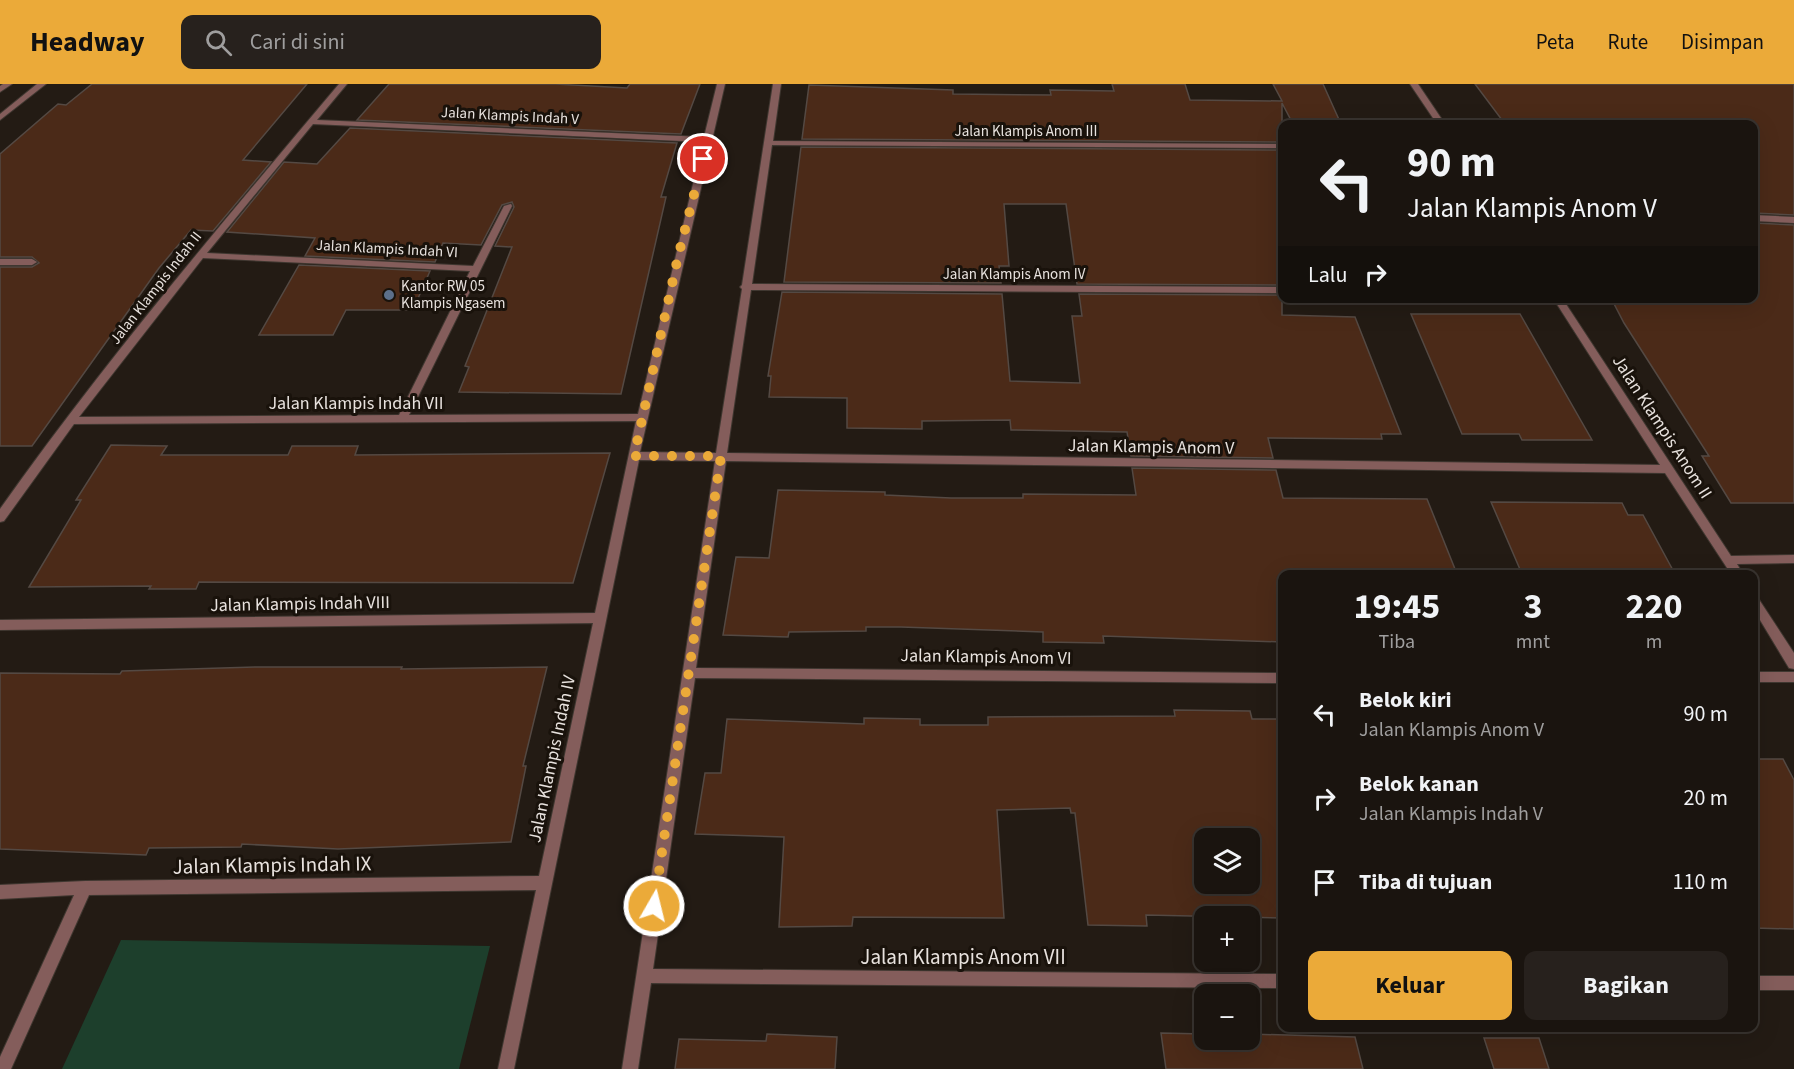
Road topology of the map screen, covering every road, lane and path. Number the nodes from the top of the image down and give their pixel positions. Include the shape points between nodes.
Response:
1 (8, 84) edge
2 (42, 84) edge
3 (343, 84) edge
4 (721, 84) edge
5 (777, 84) edge
6 (1414, 84) edge
7 (0, 90) edge
8 (0, 118) edge
9 (1438, 120) edge
10 (312, 122) junction
11 (708, 140) junction
12 (768, 143) junction
13 (1278, 146) edge
14 (508, 206) dead end
15 (1758, 218) edge
16 (1794, 220) edge
17 (200, 255) junction
18 (0, 262) edge
19 (32, 262) dead end
20 (476, 269) junction
21 (745, 286) junction
22 (1278, 290) edge
23 (1560, 303) edge
24 (642, 417) junction
25 (402, 420) junction
26 (70, 421) junction
27 (634, 456) junction
28 (714, 456) junction
29 (1669, 469) junction
30 (0, 518) edge
31 (1794, 559) edge
32 (1728, 560) junction
33 (1734, 570) edge
34 (1758, 607) edge
35 (600, 618) junction
36 (0, 625) edge
37 (1794, 664) edge
38 (688, 673) junction
39 (1758, 677) edge
40 (1794, 677) edge
41 (1278, 678) edge
42 (545, 884) junction
43 (85, 888) junction
44 (0, 892) edge
45 (643, 976) junction
46 (1278, 981) edge
47 (1758, 983) edge
48 (1794, 983) edge
49 (3, 1069) edge
50 (506, 1069) edge
51 (630, 1069) edge

1 - 7 street
2 - 8 street
3 - 10 street, Jalan Klampis Indah II
4 - 11 street
5 - 12 street
6 - 9 street
10 - 11 street, Jalan Klampis Indah V
10 - 17 street, Jalan Klampis Indah II
11 - 24 street
12 - 13 street, Jalan Klampis Anom III
12 - 21 street
14 - 20 street
15 - 16 street
17 - 20 street, Jalan Klampis Indah VI
17 - 26 street, Jalan Klampis Indah II
18 - 19 street
20 - 25 street, Jalan Klampis Indah VI
21 - 22 street, Jalan Klampis Anom IV
21 - 28 street
23 - 29 street, Jalan Klampis Anom II
24 - 25 street, Jalan Klampis Indah VII
24 - 27 street
25 - 26 street, Jalan Klampis Indah VII
26 - 30 street, Jalan Klampis Indah II
27 - 28 street, Jalan Klampis Anom V
27 - 35 street, Jalan Klampis Indah IV
28 - 29 street, Jalan Klampis Anom V
28 - 38 street
29 - 32 street, Jalan Klampis Anom II
31 - 32 street
32 - 33 street, Jalan Klampis Anom II
34 - 37 street
35 - 36 street, Jalan Klampis Indah VIII
35 - 42 street, Jalan Klampis Indah IV
38 - 41 street, Jalan Klampis Anom VI
38 - 45 street
39 - 40 street
42 - 43 street, Jalan Klampis Indah IX
42 - 50 street, Jalan Klampis Indah IV
43 - 44 street, Jalan Klampis Indah IX
43 - 49 street
45 - 46 street, Jalan Klampis Anom VII
45 - 51 street
47 - 48 street

